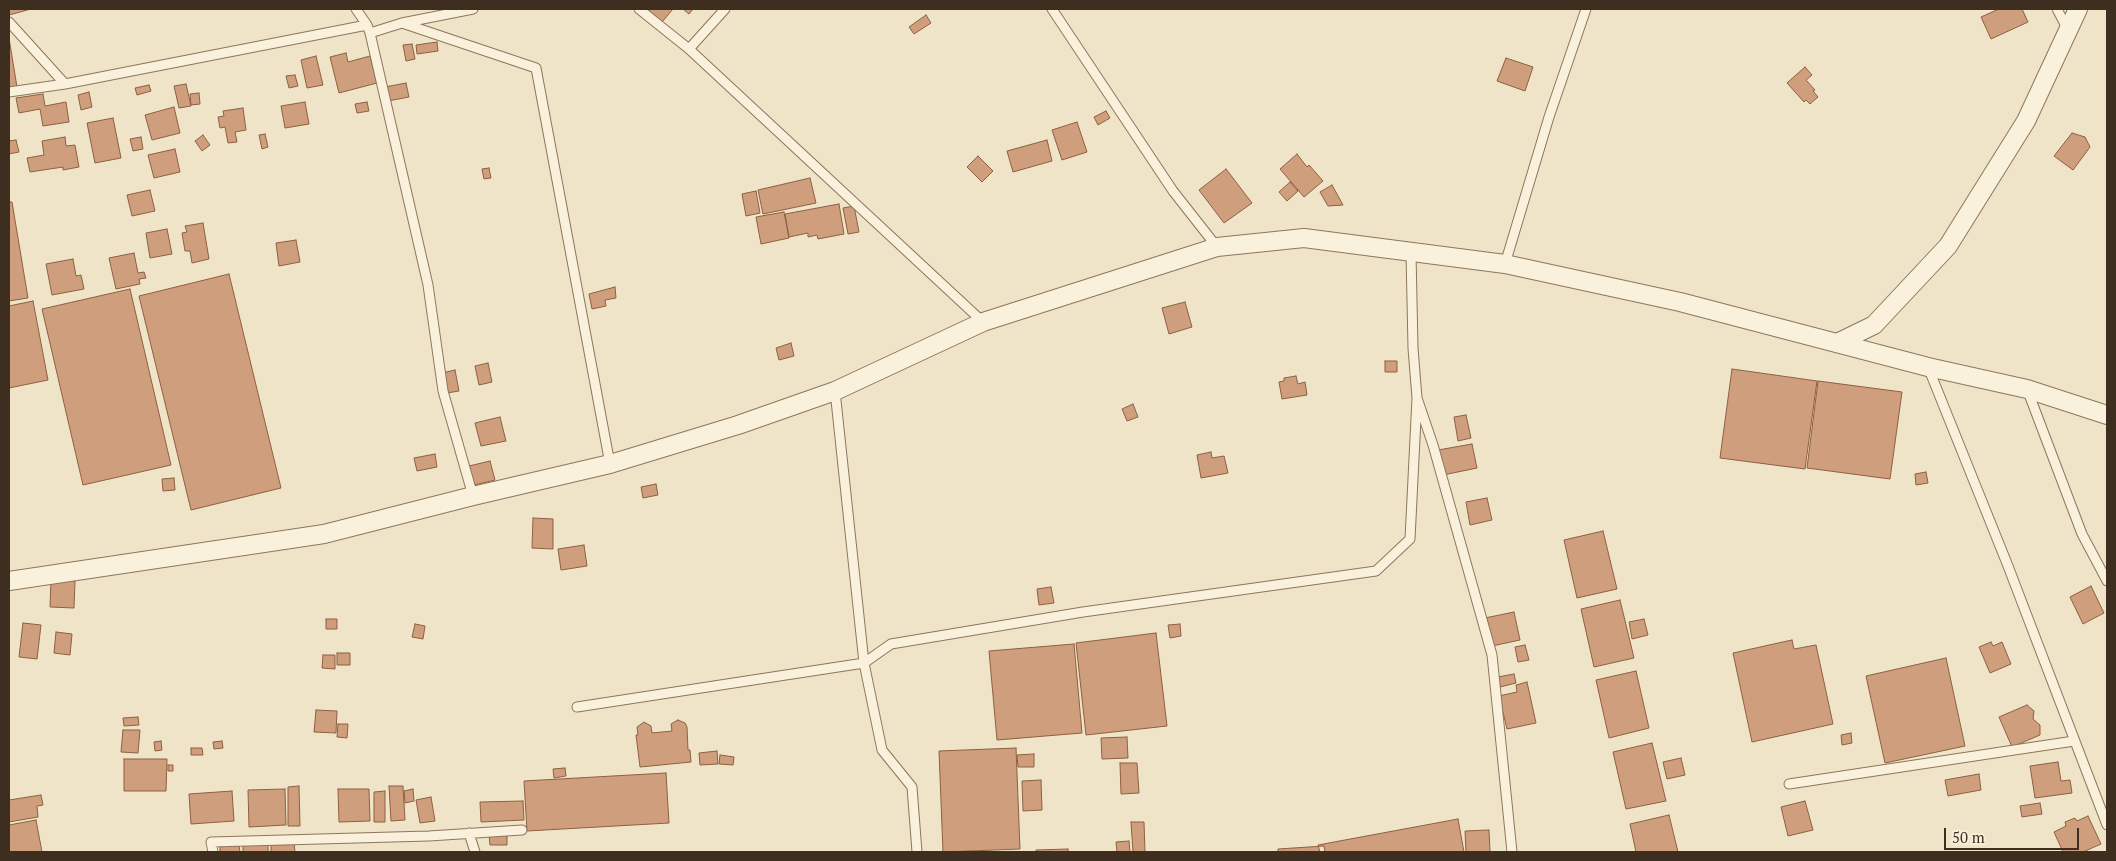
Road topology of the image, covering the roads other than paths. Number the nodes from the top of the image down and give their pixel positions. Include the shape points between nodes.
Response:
1 (356, 9) edge
2 (473, 9) edge
3 (638, 9) edge
4 (725, 9) edge
5 (1052, 9) edge
6 (1586, 9) edge
7 (2057, 9) edge
8 (2078, 9) edge
9 (9, 22) edge
10 (402, 23) junction
11 (368, 29) junction
12 (2068, 30) junction
13 (689, 48) junction
14 (65, 84) junction
15 (9, 92) edge
16 (1217, 247) junction
17 (1411, 253) junction
18 (1505, 264) junction
19 (983, 322) junction
20 (1837, 343) junction
21 (1928, 367) junction
22 (2027, 389) junction
23 (836, 391) junction
24 (1418, 398) junction
25 (2107, 415) edge
26 (610, 464) junction
27 (473, 496) junction
28 (9, 581) edge
29 (2107, 581) edge
30 (864, 663) junction
31 (577, 707) dead end
32 (2074, 741) junction
33 (1790, 784) dead end
34 (2107, 825) edge
35 (522, 830) dead end
36 (469, 833) junction
37 (212, 852) edge
38 (475, 852) edge
39 (918, 852) edge
40 (1512, 852) edge

1 - 11 lane
2 - 10 lane
3 - 13 lane
4 - 13 lane
5 - 16 lane via 1173,191
6 - 18 lane via 1548,117
7 - 12 lane
8 - 12 street
9 - 14 lane
10 - 11 lane
10 - 26 lane via 536,68
11 - 14 lane
11 - 27 lane via 428,285 443,391
12 - 20 street via 2026,121 1948,246 1874,325
13 - 19 lane
14 - 15 lane
16 - 17 street via 1304,238
16 - 19 street
17 - 18 street
17 - 24 lane via 1413,348
18 - 20 street via 1680,302
19 - 23 street
20 - 21 street
21 - 22 street
21 - 32 lane
22 - 25 street
22 - 29 lane via 2082,534
23 - 26 street
23 - 30 lane
24 - 30 lane via 1410,540 1376,571 1083,612 891,644
24 - 40 lane via 1492,655
26 - 27 street
27 - 28 street via 324,534
30 - 31 lane
30 - 39 lane via 882,750 912,787
32 - 33 lane
32 - 34 lane
35 - 36 lane
36 - 37 lane via 211,842
36 - 38 lane

